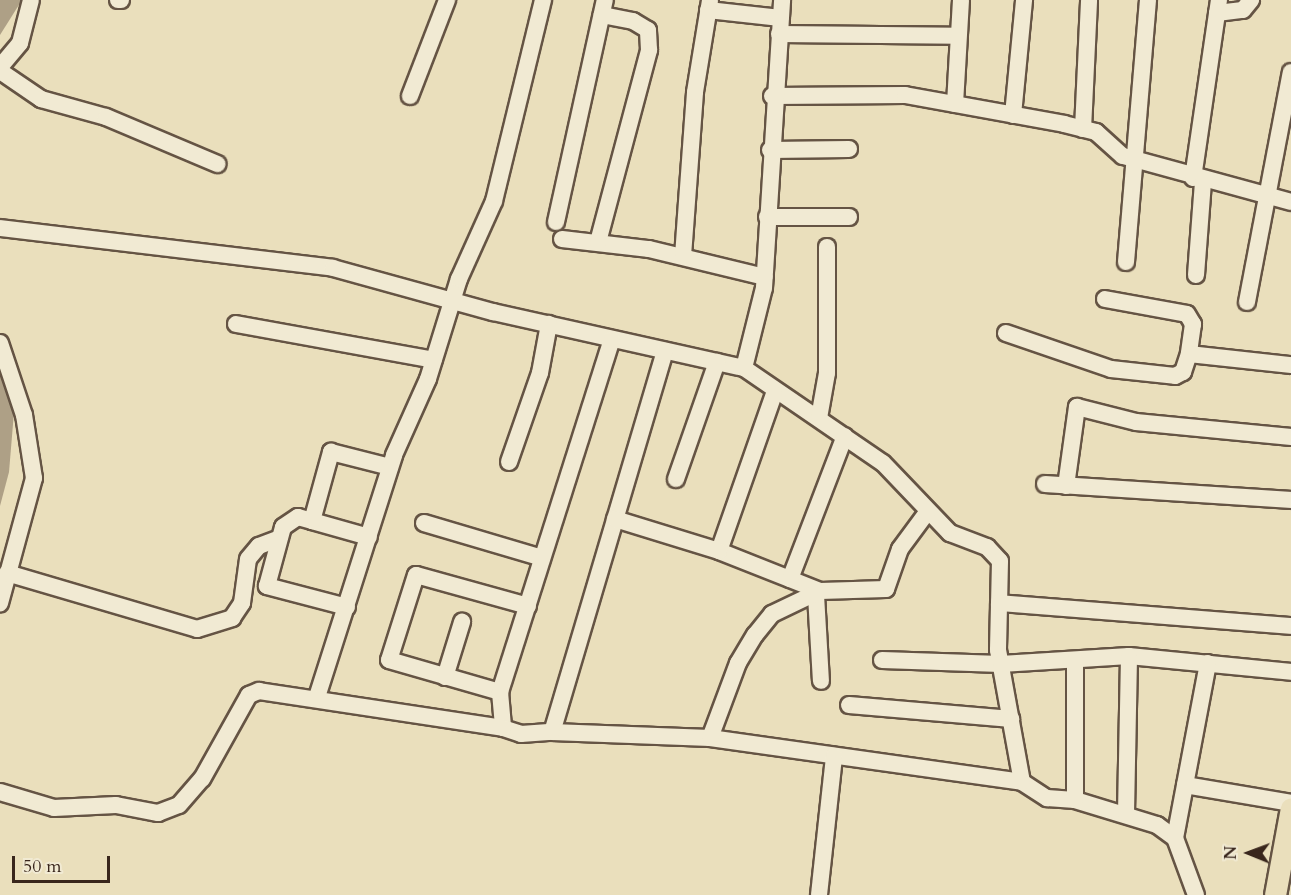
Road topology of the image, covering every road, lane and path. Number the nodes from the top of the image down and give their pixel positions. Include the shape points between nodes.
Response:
1 (31, 0) edge
2 (447, 0) edge
3 (543, 0) edge
4 (782, 0) edge
5 (961, 0) edge
6 (1024, 0) edge
7 (1089, 0) edge
8 (1148, 0) edge
9 (1251, 0) edge
10 (709, 5) edge
11 (1218, 6) edge
12 (603, 7) edge
13 (780, 26) junction
14 (957, 36) junction
15 (0, 69) edge
16 (1291, 72) edge
17 (410, 96) dead end
18 (772, 96) junction
19 (955, 104) junction
20 (1013, 115) junction
21 (1083, 129) junction
22 (849, 149) dead end
23 (770, 150) junction
24 (1133, 159) junction
25 (217, 164) dead end
26 (1198, 180) junction
27 (1269, 197) junction
28 (1291, 202) edge
29 (767, 217) junction
30 (849, 217) dead end
31 (556, 222) dead end
32 (0, 228) edge
33 (562, 239) dead end
34 (598, 242) junction
35 (827, 248) dead end
36 (683, 256) junction
37 (1126, 262) dead end
38 (1196, 275) dead end
39 (765, 277) junction
40 (453, 297) junction
41 (1105, 299) dead end
42 (1247, 302) dead end
43 (236, 324) dead end
44 (549, 324) junction
45 (1006, 333) dead end
46 (612, 339) junction
47 (0, 343) edge
48 (665, 351) junction
49 (1189, 354) junction
50 (434, 360) junction
51 (1290, 361) edge
52 (717, 362) junction
53 (744, 368) junction
54 (774, 394) junction
55 (819, 418) junction
56 (845, 436) junction
57 (1291, 437) edge
58 (509, 462) dead end
59 (390, 467) junction
60 (676, 479) dead end
61 (1045, 484) dead end
62 (1066, 486) junction
63 (1291, 500) edge
64 (928, 511) junction
65 (615, 519) junction
66 (312, 521) junction
67 (424, 523) dead end
68 (369, 537) junction
69 (280, 538) junction
70 (719, 551) junction
71 (542, 558) junction
72 (7, 573) junction
73 (790, 579) junction
74 (818, 593) junction
75 (0, 603) edge
76 (999, 603) junction
77 (528, 606) junction
78 (347, 607) junction
79 (462, 622) dead end
80 (1291, 626) edge
81 (1129, 656) junction
82 (882, 660) dead end
83 (1075, 661) junction
84 (1001, 663) junction
85 (1208, 663) junction
86 (1291, 672) edge
87 (445, 677) junction
88 (821, 681) dead end
89 (500, 692) junction
90 (317, 697) junction
91 (849, 705) dead end
92 (1011, 719) junction
93 (503, 728) junction
94 (552, 732) junction
95 (710, 738) junction
96 (834, 756) junction
97 (1022, 782) junction
98 (1185, 785) junction
99 (0, 792) edge
100 (1075, 800) junction
101 (1291, 803) edge
102 (1291, 808) edge
103 (1126, 813) junction
104 (1175, 838) junction
105 (1291, 888) edge
106 (819, 895) edge
107 (1181, 895) edge
108 (1196, 895) edge
109 (1275, 895) edge
110 (1290, 895) edge

1 - 15 street via 20,43
2 - 17 street
3 - 40 street via 494,201
4 - 13 street
5 - 14 street
6 - 20 street
7 - 21 street
8 - 24 street
9 - 11 street via 1243,10
10 - 13 street
10 - 36 street via 695,92
11 - 26 street
12 - 31 street
12 - 34 street via 648,30 649,51
13 - 14 street
13 - 18 street
14 - 19 street
15 - 25 street via 41,99 106,117
16 - 27 street
18 - 19 street via 906,95
18 - 23 street
19 - 20 street
20 - 21 street
21 - 24 street
22 - 23 street
23 - 29 street
24 - 26 street
24 - 37 street
26 - 27 street
26 - 38 street
27 - 28 street
27 - 42 street
29 - 30 street
29 - 39 street
32 - 40 street via 252,255 376,277
33 - 34 street
34 - 36 street
35 - 55 street via 827,373
36 - 39 street
39 - 53 street via 755,338
40 - 44 street
40 - 50 street
41 - 49 street via 1187,314 1193,324
43 - 50 street
44 - 46 street
44 - 58 street via 540,373
45 - 49 street via 1111,369 1175,376 1183,372
46 - 48 street
46 - 71 street
47 - 72 street via 24,415 34,478
48 - 52 street
48 - 65 street
49 - 51 street
50 - 59 street
52 - 53 street
52 - 60 street
53 - 54 street
54 - 55 street
54 - 70 street
55 - 56 street
56 - 64 street via 883,463
56 - 73 street
57 - 62 street via 1136,422 1077,406
59 - 66 street via 325,450
59 - 68 street
61 - 62 street
62 - 63 street
64 - 74 street via 900,549 886,589
64 - 76 street via 950,533 987,547 1000,561
65 - 70 street
65 - 94 street
66 - 68 street
66 - 69 street via 288,519
67 - 71 street
68 - 78 street
69 - 72 street via 259,546 248,559 242,603 232,618 197,629
69 - 78 street via 267,586
70 - 73 street
71 - 77 street
72 - 75 street
73 - 74 street
74 - 88 street
74 - 95 street via 772,614 755,635 738,663
76 - 80 street
76 - 84 street
77 - 87 street via 416,575 389,660
77 - 89 street
78 - 90 street
79 - 87 street
81 - 83 street
81 - 85 street
81 - 103 street
82 - 84 street
83 - 84 street
83 - 100 street
84 - 92 street
85 - 86 street
85 - 98 street
87 - 89 street
89 - 93 street
90 - 93 street
90 - 99 street via 259,691 249,695 202,779 179,805 158,813 116,805 54,808
91 - 92 street
92 - 97 street
93 - 94 street via 521,734
94 - 95 street
95 - 96 street
96 - 97 street
96 - 106 street
97 - 100 street via 1047,798
98 - 101 street
98 - 104 street
100 - 103 street
102 - 109 main road
103 - 104 street
104 - 108 street
105 - 110 main road
107 - 108 street

